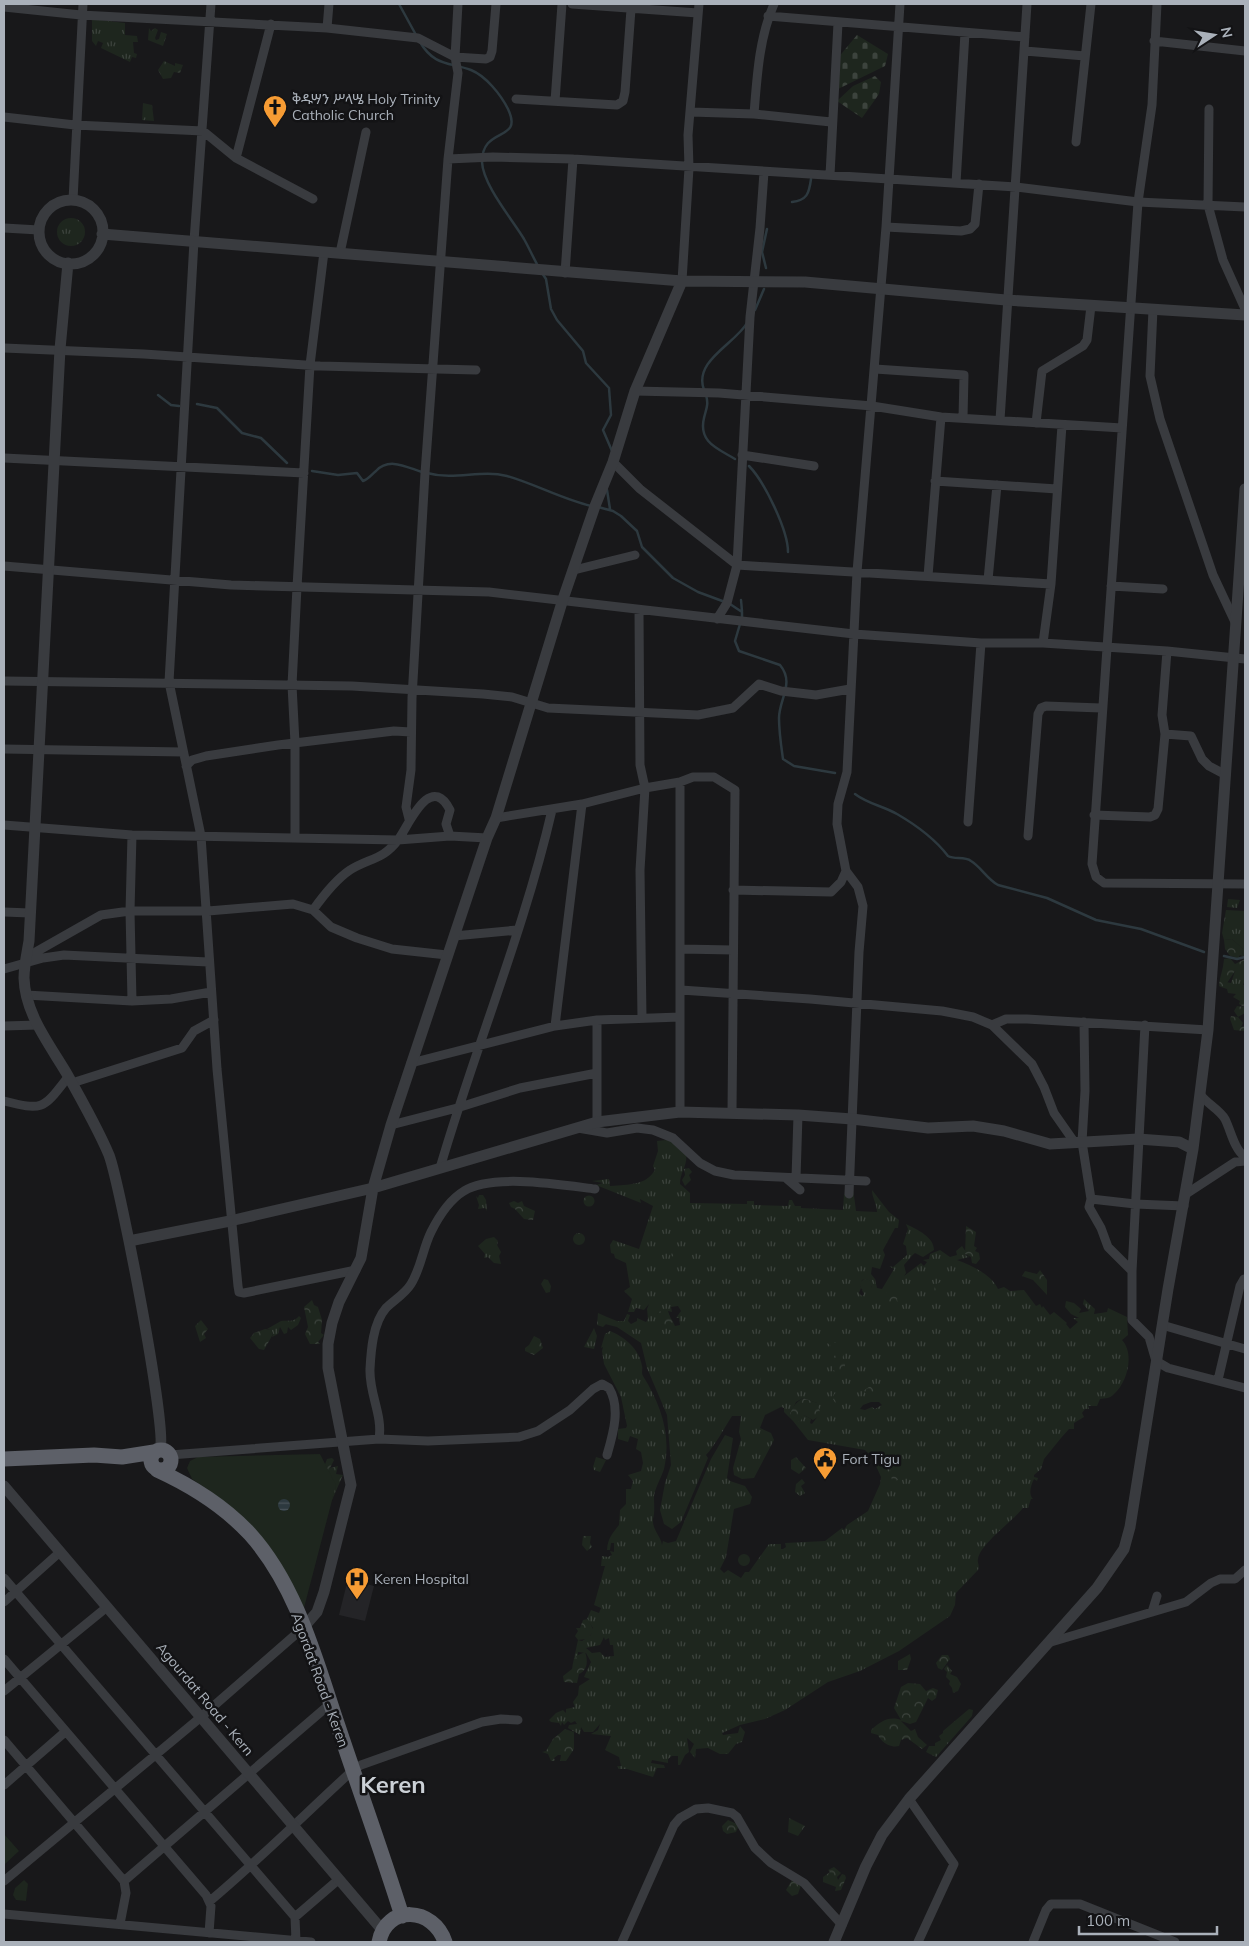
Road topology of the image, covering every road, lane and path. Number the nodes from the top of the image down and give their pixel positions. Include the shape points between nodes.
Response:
1 (83, 4) edge
2 (211, 4) edge
3 (329, 4) edge
4 (458, 4) edge
5 (496, 4) edge
6 (562, 4) edge
7 (572, 4) edge
8 (774, 4) edge
9 (900, 4) edge
10 (1028, 4) edge
11 (1091, 4) edge
12 (1157, 4) edge
13 (4, 7) edge
14 (699, 8) edge
15 (631, 9) junction
16 (81, 15) junction
17 (768, 16) junction
18 (211, 22) junction
19 (838, 23) junction
20 (271, 24) junction
21 (327, 28) junction
22 (899, 28) junction
23 (965, 33) junction
24 (1025, 37) junction
25 (1154, 41) junction
26 (1024, 51) junction
27 (1245, 51) edge
28 (1085, 56) junction
29 (455, 57) junction
30 (516, 99) dead end
31 (555, 101) junction
32 (1209, 109) dead end
33 (690, 112) junction
34 (754, 114) junction
35 (4, 117) edge
36 (831, 122) junction
37 (75, 125) junction
38 (203, 131) junction
39 (366, 132) dead end
40 (1076, 142) dead end
41 (236, 158) junction
42 (448, 159) junction
43 (573, 159) junction
44 (689, 168) junction
45 (764, 172) junction
46 (830, 175) junction
47 (889, 178) junction
48 (956, 183) junction
49 (979, 184) junction
50 (1016, 187) junction
51 (314, 199) dead end
52 (73, 200) junction
53 (1138, 202) junction
54 (1208, 205) junction
55 (1245, 207) edge
56 (886, 227) junction
57 (4, 228) edge
58 (39, 230) junction
59 (102, 234) junction
60 (194, 241) junction
61 (324, 252) junction
62 (340, 253) junction
63 (441, 262) junction
64 (68, 263) junction
65 (565, 273) junction
66 (754, 280) junction
67 (682, 281) junction
68 (881, 289) junction
69 (1006, 300) junction
70 (1091, 306) junction
71 (1132, 308) junction
72 (1153, 309) junction
73 (1245, 309) edge
74 (1245, 315) edge
75 (4, 348) edge
76 (60, 349) junction
77 (188, 356) junction
78 (310, 365) junction
79 (434, 368) junction
80 (874, 369) junction
81 (476, 370) dead end
82 (635, 391) junction
83 (746, 396) junction
84 (872, 406) junction
85 (941, 417) junction
86 (964, 418) junction
87 (1000, 420) junction
88 (1036, 423) junction
89 (1062, 425) junction
90 (1122, 428) junction
91 (742, 457) junction
92 (4, 458) edge
93 (56, 462) junction
94 (613, 462) junction
95 (181, 466) junction
96 (814, 466) dead end
97 (304, 473) junction
98 (936, 481) junction
99 (997, 485) junction
100 (1058, 489) junction
101 (1245, 489) edge
102 (1245, 503) edge
103 (635, 555) dead end
104 (737, 565) junction
105 (4, 566) edge
106 (574, 570) junction
107 (50, 572) junction
108 (857, 572) junction
109 (928, 576) junction
110 (175, 580) junction
111 (988, 580) junction
112 (1051, 584) junction
113 (1111, 586) junction
114 (297, 587) junction
115 (419, 588) junction
116 (1163, 589) dead end
117 (563, 600) junction
118 (639, 610) junction
119 (717, 619) junction
120 (1236, 624) junction
121 (854, 634) junction
122 (981, 643) junction
123 (1043, 643) junction
124 (1107, 647) junction
125 (1167, 651) junction
126 (1240, 658) edge
127 (4, 680) edge
128 (43, 681) junction
129 (170, 682) junction
130 (292, 685) junction
131 (413, 689) junction
132 (850, 690) junction
133 (531, 704) junction
134 (1101, 708) junction
135 (639, 712) junction
136 (411, 732) junction
137 (1165, 734) junction
138 (295, 743) junction
139 (4, 749) edge
140 (39, 750) junction
141 (183, 753) junction
142 (199, 758) junction
143 (186, 766) junction
144 (1226, 775) junction
145 (680, 782) junction
146 (646, 788) junction
147 (582, 804) junction
148 (552, 810) junction
149 (1094, 815) junction
150 (496, 818) junction
151 (409, 819) junction
152 (968, 822) dead end
153 (4, 825) edge
154 (34, 827) junction
155 (132, 835) junction
156 (201, 836) junction
157 (450, 836) junction
158 (1028, 836) dead end
159 (295, 837) junction
160 (487, 838) junction
161 (398, 840) junction
162 (846, 871) junction
163 (1218, 882) junction
164 (1245, 884) edge
165 (733, 890) junction
166 (313, 910) junction
167 (208, 911) junction
168 (4, 912) edge
169 (130, 912) junction
170 (30, 913) junction
171 (517, 930) junction
172 (454, 936) junction
173 (681, 949) junction
174 (733, 950) junction
175 (447, 955) junction
176 (131, 959) junction
177 (26, 960) junction
178 (208, 962) junction
179 (4, 969) edge
180 (681, 990) junction
181 (211, 992) junction
182 (733, 993) junction
183 (26, 995) junction
184 (132, 1001) junction
185 (857, 1004) junction
186 (642, 1018) junction
187 (680, 1018) junction
188 (214, 1020) junction
189 (597, 1020) junction
190 (1084, 1022) junction
191 (38, 1025) junction
192 (992, 1025) junction
193 (1146, 1025) junction
194 (4, 1026) edge
195 (555, 1026) junction
196 (1208, 1030) junction
197 (477, 1046) junction
198 (411, 1063) junction
199 (597, 1074) junction
200 (70, 1080) junction
201 (1200, 1094) junction
202 (4, 1101) edge
203 (457, 1108) junction
204 (680, 1112) junction
205 (732, 1112) junction
206 (798, 1115) junction
207 (852, 1119) junction
208 (597, 1122) junction
209 (390, 1125) junction
210 (578, 1128) junction
211 (1138, 1139) junction
212 (1078, 1143) junction
213 (1193, 1149) junction
214 (1245, 1159) edge
215 (440, 1168) junction
216 (786, 1178) junction
217 (796, 1178) junction
218 (850, 1180) junction
219 (866, 1181) dead end
220 (373, 1188) junction
221 (595, 1189) dead end
222 (800, 1190) dead end
223 (849, 1194) dead end
224 (1186, 1194) junction
225 (1091, 1199) junction
226 (1135, 1204) junction
227 (1184, 1206) junction
228 (230, 1221) junction
229 (129, 1241) junction
230 (356, 1270) junction
231 (1132, 1271) junction
232 (1244, 1279) edge
233 (1162, 1325) junction
234 (1226, 1344) junction
235 (1245, 1349) edge
236 (1156, 1361) junction
237 (1218, 1380) junction
238 (1245, 1388) edge
239 (379, 1440) junction
240 (341, 1442) junction
241 (164, 1454) junction
242 (607, 1455) dead end
243 (122, 1457) junction
244 (4, 1459) edge
245 (156, 1469) junction
246 (181, 1481) junction
247 (4, 1486) edge
248 (60, 1552) junction
249 (1245, 1570) edge
250 (4, 1578) edge
251 (16, 1591) junction
252 (1157, 1596) dead end
253 (4, 1602) edge
254 (107, 1607) junction
255 (1152, 1612) junction
256 (303, 1628) junction
257 (1051, 1642) junction
258 (61, 1644) junction
259 (4, 1659) edge
260 (20, 1678) junction
261 (4, 1691) edge
262 (330, 1704) junction
263 (201, 1717) junction
264 (518, 1720) dead end
265 (65, 1732) junction
266 (4, 1740) edge
267 (157, 1754) junction
268 (26, 1766) junction
269 (353, 1770) junction
270 (249, 1775) junction
271 (4, 1785) edge
272 (116, 1788) junction
273 (909, 1799) junction
274 (204, 1813) junction
275 (75, 1823) junction
276 (292, 1826) junction
277 (164, 1847) junction
278 (251, 1867) junction
279 (338, 1880) junction
280 (4, 1881) edge
281 (124, 1881) junction
282 (210, 1901) junction
283 (4, 1914) edge
284 (402, 1916) junction
285 (295, 1917) junction
286 (120, 1924) junction
287 (842, 1925) junction
288 (209, 1933) junction
289 (381, 1936) edge
290 (265, 1940) edge
291 (296, 1941) junction
292 (311, 1942) edge
293 (445, 1942) edge
294 (622, 1942) edge
295 (834, 1942) edge
296 (918, 1942) edge
297 (1033, 1942) edge
298 (1172, 1942) edge

1 - 16 street
2 - 18 street
3 - 21 street
4 - 29 street
5 - 29 street via 490,58
6 - 31 street
7 - 15 street
8 - 17 street
9 - 22 street
10 - 24 street
11 - 28 street
12 - 25 street
13 - 16 street
14 - 15 street
14 - 33 street
15 - 31 street via 623,101 617,105
16 - 18 street
16 - 37 street
17 - 19 street
17 - 34 street via 759,59
18 - 20 street
18 - 38 street
19 - 22 street
19 - 36 street
20 - 21 street
20 - 41 street
21 - 29 street via 418,38
22 - 23 street
22 - 47 street
23 - 24 street
23 - 48 street
24 - 26 street
25 - 27 street
25 - 53 street via 1152,105
26 - 28 street
26 - 50 street
28 - 40 street
29 - 42 street via 458,73
30 - 31 street
32 - 54 street
33 - 34 street
33 - 44 street
34 - 36 street
35 - 37 street
36 - 46 street
37 - 38 street
37 - 52 street
38 - 41 street
38 - 60 street
39 - 62 street
41 - 51 street
42 - 43 street
42 - 63 street
43 - 44 street
43 - 65 street
44 - 45 street
44 - 67 street
45 - 46 street
45 - 66 street
46 - 47 street
47 - 48 street
47 - 56 street
48 - 49 street
49 - 50 street
49 - 56 street via 974,224 970,229
50 - 53 street
50 - 69 street
52 - 58 street via 63,201 46,211
52 - 59 street via 91,207 98,215
53 - 54 street
53 - 71 street
54 - 55 street
54 - 73 street via 1223,260
56 - 68 street
57 - 58 street
58 - 64 street via 40,240 50,256
59 - 60 street
59 - 64 street via 95,252 88,259
60 - 61 street
60 - 77 street
61 - 62 street
61 - 78 street
62 - 63 street
63 - 65 street
63 - 79 street
64 - 76 street
65 - 67 street
66 - 67 street
66 - 68 street
66 - 83 street
67 - 82 street
68 - 69 street
68 - 80 street
69 - 70 street
69 - 87 street
70 - 71 street
70 - 88 street via 1087,340 1083,346 1042,371
71 - 72 street
71 - 90 street
72 - 74 street
72 - 120 street via 1150,376 1160,419 1213,575
75 - 76 street
76 - 77 street
76 - 93 street
77 - 78 street
77 - 95 street
78 - 79 street
78 - 97 street
79 - 81 street
79 - 115 street
80 - 84 street
80 - 86 street via 964,375
82 - 83 street
82 - 94 street
83 - 84 street
83 - 91 street
84 - 85 street
84 - 108 street
85 - 86 street
85 - 98 street
86 - 87 street
87 - 88 street
88 - 89 street
89 - 90 street
89 - 100 street
90 - 113 street
91 - 96 street
91 - 104 street
92 - 93 street
93 - 95 street
93 - 107 street
94 - 104 street via 640,490
94 - 106 street via 594,506
95 - 97 street
95 - 110 street
97 - 114 street
98 - 99 street
98 - 109 street
99 - 100 street
99 - 111 street
100 - 112 street
101 - 102 street
102 - 120 street
103 - 106 street
104 - 108 street
104 - 119 street via 728,603
105 - 107 street
106 - 117 street
107 - 110 street
107 - 128 street
108 - 109 street
108 - 121 street
109 - 111 street
110 - 114 street
110 - 129 street
111 - 112 street
112 - 123 street
113 - 116 street
113 - 124 street
114 - 115 street
114 - 130 street
115 - 117 street
115 - 131 street
117 - 118 street
117 - 133 street
118 - 119 street
118 - 135 street
119 - 121 street
120 - 126 street
121 - 122 street
121 - 132 street
122 - 123 street
122 - 152 street
123 - 124 street
124 - 125 street
124 - 134 street
125 - 126 street
125 - 137 street via 1162,715
126 - 144 street
127 - 128 street
128 - 129 street
128 - 140 street
129 - 130 street
129 - 141 street
130 - 131 street
130 - 138 street
131 - 133 street via 502,696
131 - 136 street
132 - 135 street via 816,695 781,691 759,684 734,708 726,711 698,715
132 - 162 street via 847,772 838,804 837,824
133 - 135 street via 548,708
133 - 150 street
134 - 149 street
134 - 158 street via 1041,708
135 - 146 street via 640,765
136 - 138 street via 394,731
136 - 151 street via 411,770 406,807
137 - 144 street via 1192,736 1208,766
137 - 149 street via 1155,814 1150,817
138 - 142 street
138 - 159 street
139 - 140 street
140 - 141 street
140 - 154 street
141 - 142 street
141 - 143 street
142 - 143 street
143 - 156 street
144 - 163 street
145 - 146 street
145 - 165 street via 693,777 714,777 735,790
145 - 173 street
146 - 147 street
146 - 186 street via 640,870
147 - 148 street
147 - 195 street
148 - 150 street
148 - 171 street via 539,866
149 - 163 street via 1092,864 1096,877 1104,883
150 - 160 street
151 - 157 street via 421,803 434,797 441,799 450,810 446,824
151 - 161 street
153 - 154 street
154 - 155 street
154 - 170 street
155 - 156 street
155 - 169 street
156 - 159 street
156 - 167 street
157 - 160 street
157 - 161 street
159 - 161 street
160 - 172 street
161 - 166 street via 379,858 350,870
162 - 165 street via 831,892
162 - 185 street via 858,887 863,906
163 - 164 street
163 - 196 street
165 - 174 street
166 - 167 street via 293,904
166 - 175 street via 331,927 357,938 392,948
167 - 169 street
167 - 178 street
168 - 170 street
169 - 176 street
169 - 177 street via 101,915
170 - 177 street
171 - 172 street
171 - 197 street
172 - 175 street
173 - 174 street
173 - 180 street
174 - 182 street
175 - 198 street
176 - 177 street via 64,955
176 - 178 street
176 - 184 street
177 - 179 street
177 - 183 street
178 - 181 street
180 - 182 street
180 - 187 street
181 - 184 street
181 - 188 street
182 - 185 street
182 - 205 street
183 - 184 street
183 - 191 street
185 - 192 street via 942,1011 974,1017
185 - 207 street
186 - 187 street
186 - 189 street
187 - 204 street
188 - 200 street via 194,1031 182,1048
188 - 228 street
189 - 195 street
189 - 199 street
190 - 192 street via 1006,1019
190 - 193 street
190 - 212 street via 1085,1090
191 - 194 street
191 - 200 street
192 - 212 street via 1032,1064 1054,1113
193 - 196 street
193 - 211 street
195 - 197 street
196 - 201 street
197 - 198 street
197 - 203 street
198 - 209 street
199 - 203 street via 520,1088
199 - 208 street
200 - 202 street via 43,1105 32,1108
200 - 229 street via 108,1153
201 - 213 street
201 - 214 street via 1224,1118
203 - 209 street
203 - 215 street
204 - 205 street
204 - 208 street
205 - 206 street
206 - 207 street
206 - 217 street
207 - 212 street via 928,1128 973,1126 1050,1144
207 - 218 street
208 - 210 street
209 - 220 street
210 - 215 street
210 - 216 street via 607,1133 637,1128 653,1130 673,1138 700,1164 715,1171
211 - 212 street
211 - 213 street via 1179,1142
211 - 226 street
212 - 225 street
213 - 224 street
214 - 224 street via 1235,1162
215 - 220 street
216 - 217 street
216 - 222 street
217 - 218 street
218 - 219 street
218 - 223 street
220 - 228 street
220 - 230 street via 365,1242
221 - 239 street via 551,1183 484,1183 453,1199 430,1234 410,1286 385,1309 376,1324 370,1370 374,1403 380,1417
224 - 227 street
225 - 226 street
225 - 231 street via 1090,1210 1108,1247
226 - 227 street
226 - 231 street
227 - 233 street
228 - 229 street
228 - 230 street via 240,1292
229 - 241 street
230 - 240 street via 339,1302 328,1344 328,1368
231 - 236 street via 1132,1320 1149,1337
232 - 234 street
233 - 234 street
233 - 236 street
234 - 235 street
234 - 237 street
236 - 237 street via 1168,1368
236 - 257 street via 1124,1549 1097,1588
237 - 238 street
239 - 240 street
239 - 242 street via 457,1440 528,1435 570,1410 592,1388 602,1384 609,1388 615,1406 613,1434
240 - 241 street
240 - 256 street via 351,1485 348,1504 317,1612
241 - 243 highway
241 - 245 highway via 150,1460
241 - 246 highway
243 - 244 highway, Agordat Road - Keren
243 - 245 highway, Agordat Road - Keren
245 - 246 highway, Agordat Road - Keren
246 - 256 highway, Agordat Road - Keren via 228,1513 250,1535 274,1568
247 - 248 street, Agourdat Road - Kern
248 - 251 street
248 - 254 street, Agourdat Road - Kern
249 - 255 street via 1235,1579 1211,1583 1186,1602
250 - 251 street
251 - 253 street
251 - 258 street
252 - 255 street
254 - 258 street
254 - 263 street, Agourdat Road - Kern
255 - 257 street
256 - 262 highway, Agordat Road - Keren
256 - 263 street
257 - 273 street
258 - 260 street
258 - 267 street
259 - 260 street
260 - 261 street
260 - 265 street
262 - 269 highway, Agordat Road - Keren
262 - 270 street
263 - 267 street
263 - 270 street, Agourdat Road - Kern
264 - 269 street via 501,1718 482,1722
265 - 268 street
265 - 272 street
266 - 268 street
267 - 272 street
267 - 274 street
268 - 271 street
268 - 275 street
269 - 276 street
269 - 284 highway, Agordat Road - Keren
270 - 274 street
270 - 276 street, Agourdat Road - Kern
272 - 275 street
272 - 277 street
273 - 287 street via 882,1835
273 - 296 street via 954,1864
274 - 277 street
274 - 278 street
275 - 280 street
275 - 281 street
276 - 278 street
276 - 279 street, Agourdat Road - Kern
277 - 281 street
277 - 282 street
278 - 282 street
278 - 285 street
279 - 285 street
279 - 289 street, Agourdat Road - Kern
281 - 286 street via 126,1893
282 - 288 street
283 - 286 street
284 - 289 highway via 388,1924
284 - 293 highway via 426,1918 439,1928
285 - 291 street
286 - 288 street
287 - 294 street via 804,1883 755,1848 737,1817 708,1808 688,1812 674,1825
287 - 295 street
288 - 290 street
290 - 291 street
291 - 292 street
297 - 298 street via 1046,1910 1052,1904 1067,1902 1080,1904

